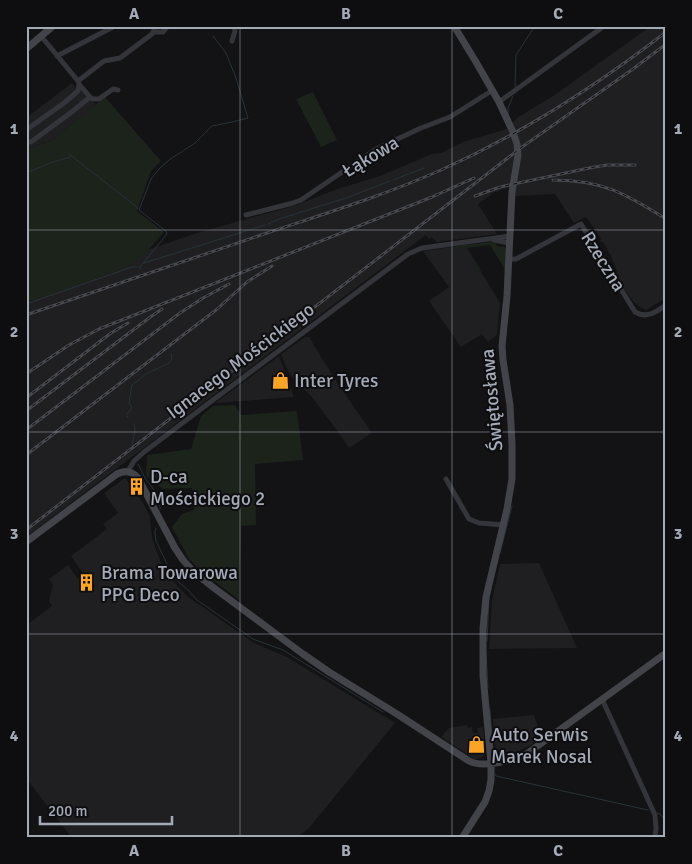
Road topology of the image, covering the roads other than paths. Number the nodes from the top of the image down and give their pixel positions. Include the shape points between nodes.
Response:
1 (53, 26) edge
2 (115, 26) edge
3 (168, 26) edge
4 (234, 26) edge
5 (454, 26) edge
6 (604, 26) edge
7 (153, 29) edge
8 (41, 36) junction
9 (232, 41) dead end
10 (26, 49) edge
11 (57, 56) junction
12 (78, 82) junction
13 (118, 90) dead end
14 (493, 90) junction
15 (90, 97) junction
16 (499, 102) junction
17 (26, 130) edge
18 (28, 142) dead end
19 (246, 215) dead end
20 (510, 240) junction
21 (509, 259) junction
22 (666, 305) edge
23 (128, 472) junction
24 (446, 479) dead end
25 (504, 525) junction
26 (26, 542) edge
27 (666, 653) edge
28 (602, 699) junction
29 (491, 763) junction
30 (462, 838) edge
31 (655, 838) edge

1 - 8 street
2 - 11 street
3 - 7 street via 163,32
4 - 9 street
5 - 14 street, Świętosława
6 - 16 street
7 - 12 street via 120,58 104,61
8 - 10 street
8 - 11 street
11 - 12 street
12 - 15 street
12 - 17 street via 78,91
13 - 15 street via 112,89 97,99
14 - 16 street, Świętosława
14 - 19 street, Łąkowa via 450,117 376,149 300,200
15 - 18 street
16 - 20 street, Świętosława via 513,132 518,155 512,192
20 - 21 street, Świętosława
20 - 23 street, Ignacego Mościckiego via 491,239 422,248 408,254 144,452
21 - 22 street, Rzeczna via 516,259 581,224 635,312 649,315
21 - 25 street, Świętosława via 502,351 510,405 512,461
23 - 26 street, Ignacego Mościckiego via 117,474
23 - 29 street via 138,478 175,548 194,572 322,667 469,761
24 - 25 street via 469,520
25 - 29 street, Świętosława via 490,574 482,629
27 - 28 street
28 - 29 street via 525,755
28 - 31 street via 655,815
29 - 30 street, Świętosława via 488,797

